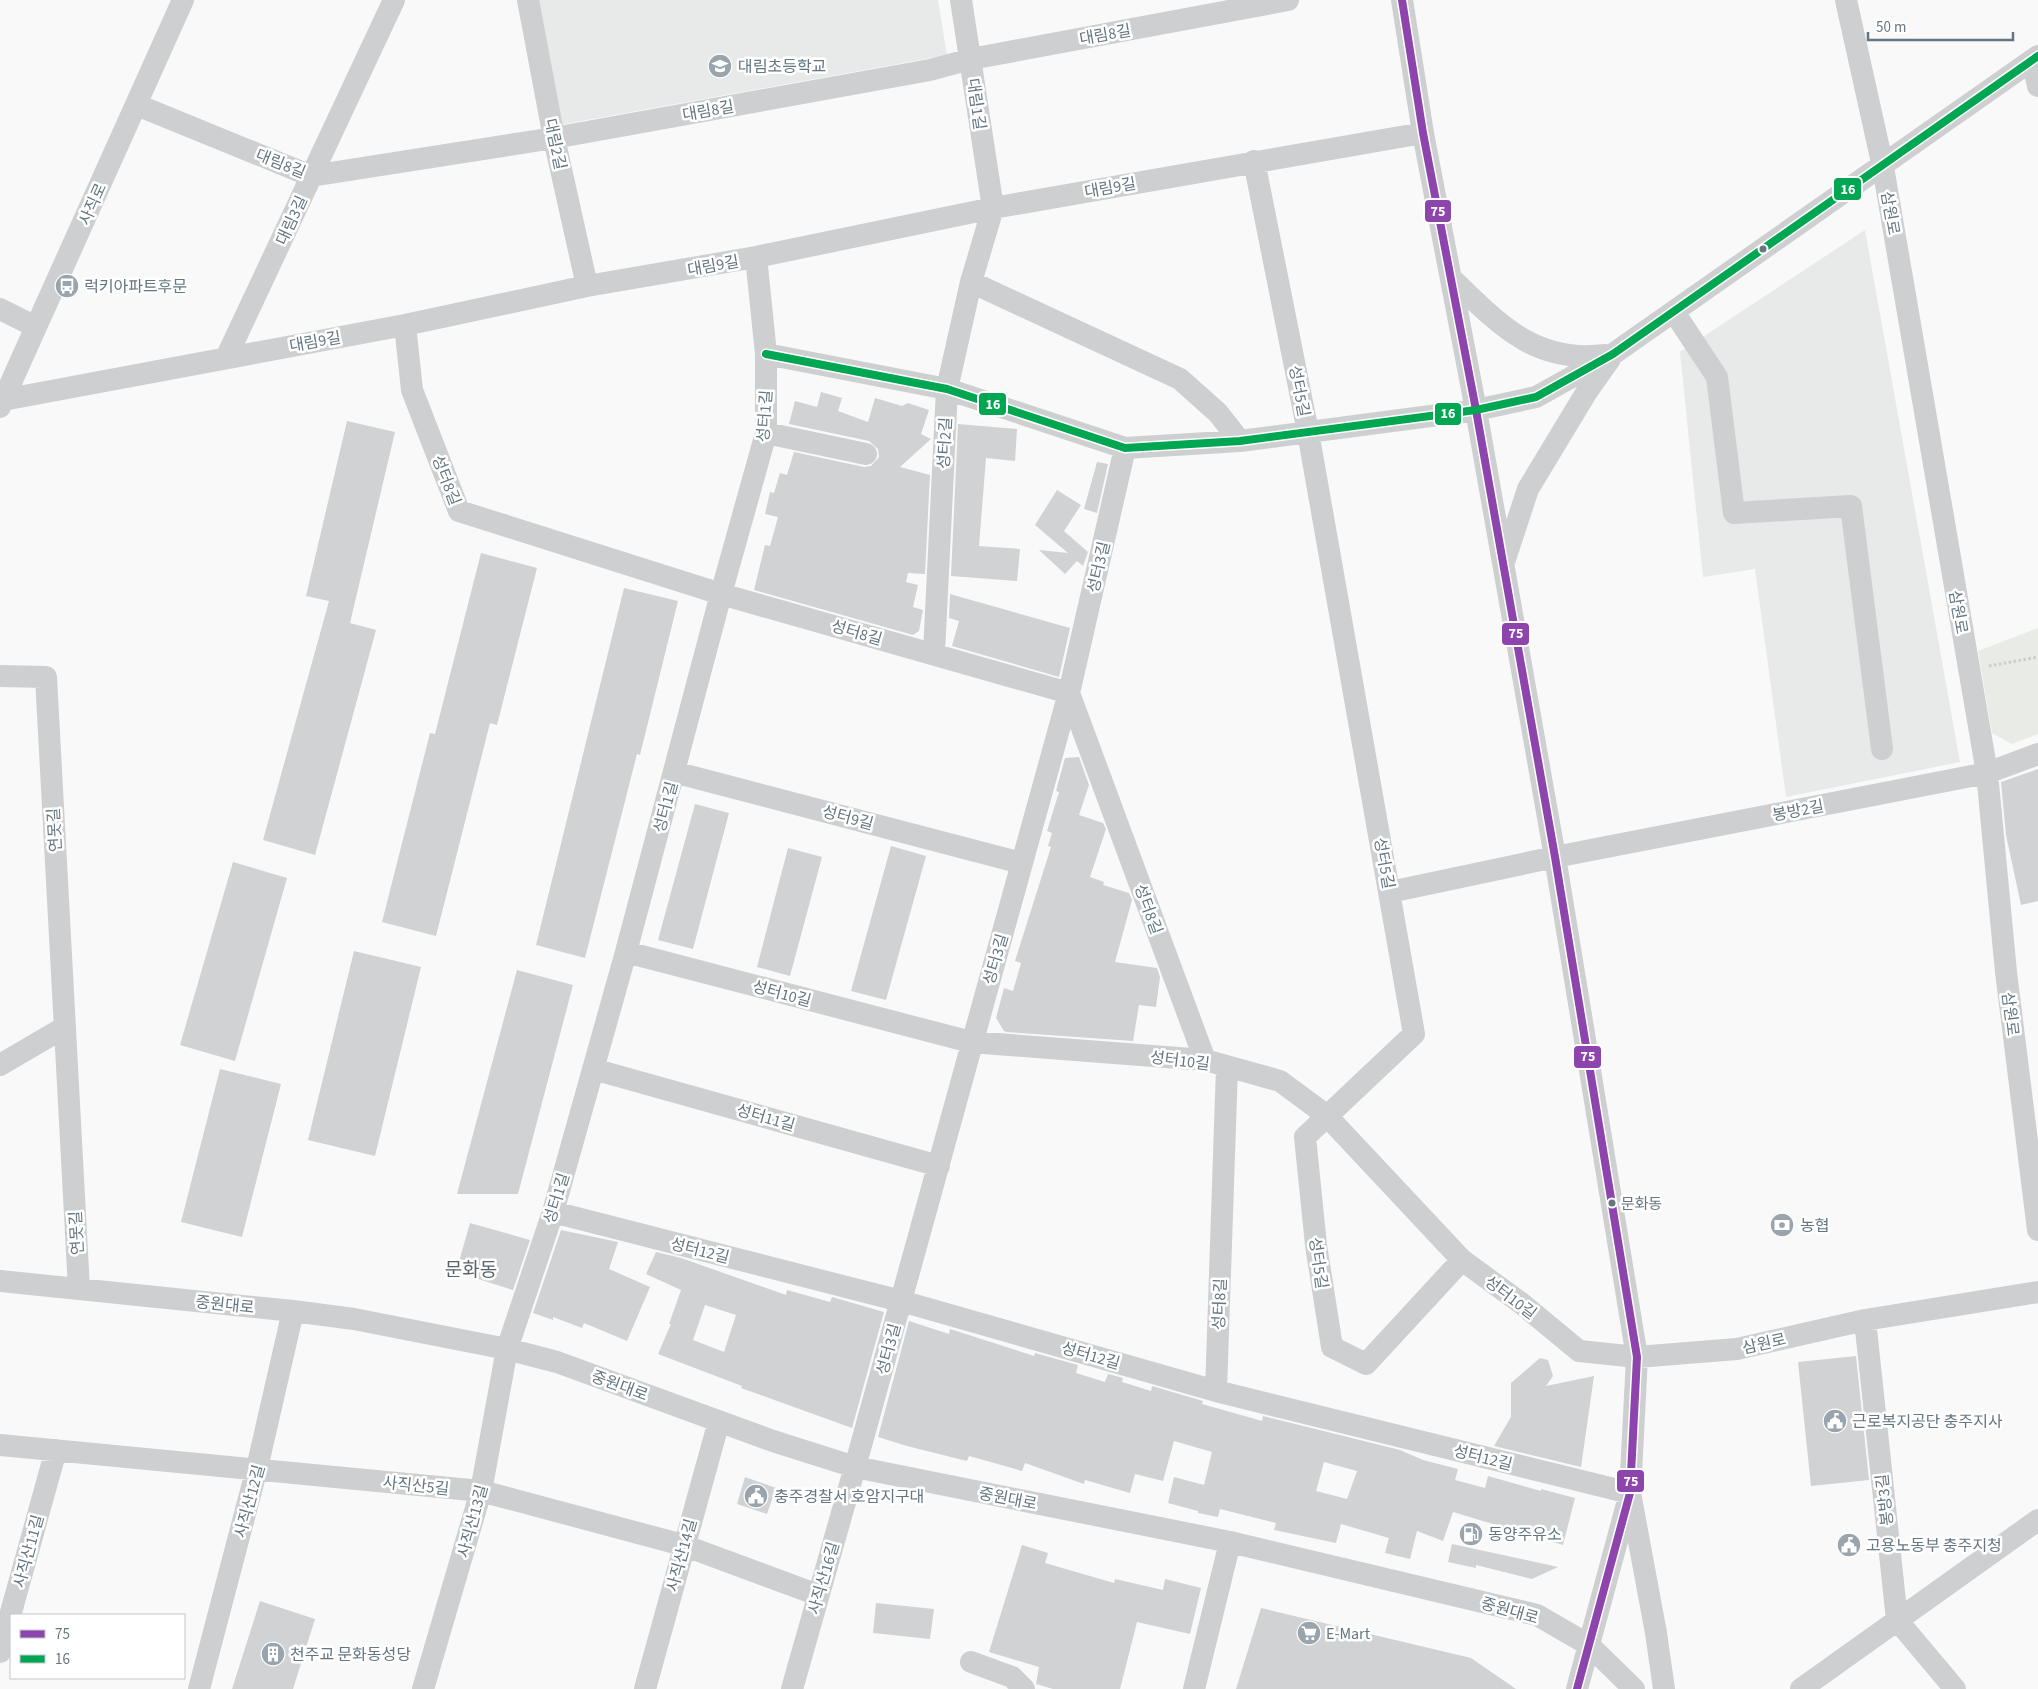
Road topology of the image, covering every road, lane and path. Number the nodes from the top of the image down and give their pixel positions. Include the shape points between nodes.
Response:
1 (183, 0) edge
2 (394, 0) edge
3 (528, 0) edge
4 (961, 0) edge
5 (1288, 0) edge
6 (1402, 0) edge
7 (1846, 0) edge
8 (2035, 58) edge
9 (971, 59) junction
10 (2038, 86) edge
11 (137, 105) junction
12 (1423, 133) junction
13 (554, 138) junction
14 (1254, 161) junction
15 (1883, 166) junction
16 (311, 176) junction
17 (993, 208) junction
18 (756, 257) junction
19 (1451, 278) junction
20 (971, 282) junction
21 (587, 286) junction
22 (0, 309) edge
23 (1674, 312) junction
24 (405, 325) junction
25 (36, 327) junction
26 (766, 354) junction
27 (1613, 354) junction
28 (226, 358) junction
29 (947, 389) junction
30 (2, 403) edge
31 (1476, 410) junction
32 (1308, 432) junction
33 (766, 433) junction
34 (1240, 440) junction
35 (1126, 448) junction
36 (866, 454) dead end
37 (1503, 565) junction
38 (721, 594) junction
39 (934, 653) junction
40 (2038, 657) edge
41 (1984, 666) dead end
42 (0, 676) edge
43 (1069, 693) junction
44 (1882, 749) dead end
45 (2038, 754) edge
46 (674, 772) junction
47 (1987, 773) junction
48 (1555, 857) junction
49 (1021, 863) junction
50 (1390, 892) junction
51 (626, 952) junction
52 (65, 1027) junction
53 (972, 1042) junction
54 (1205, 1060) junction
55 (0, 1065) edge
56 (1227, 1067) junction
57 (593, 1069) junction
58 (1326, 1115) junction
59 (939, 1166) junction
60 (553, 1212) junction
61 (2038, 1230) edge
62 (1462, 1260) junction
63 (0, 1281) edge
64 (79, 1289) junction
65 (2038, 1292) edge
66 (901, 1301) junction
67 (293, 1311) junction
68 (1865, 1320) junction
69 (507, 1349) junction
70 (1637, 1357) junction
71 (1216, 1391) junction
72 (719, 1421) junction
73 (0, 1444) edge
74 (56, 1450) junction
75 (855, 1467) junction
76 (257, 1468) junction
77 (481, 1491) junction
78 (1630, 1493) junction
79 (2038, 1520) edge
80 (1230, 1542) junction
81 (683, 1545) junction
82 (818, 1595) junction
83 (11, 1614) edge
84 (10, 1616) edge
85 (1897, 1620) junction
86 (1588, 1646) junction
87 (0, 1652) edge
88 (971, 1662) dead end
89 (199, 1689) edge
90 (423, 1689) edge
91 (645, 1689) edge
92 (792, 1689) edge
93 (1024, 1689) edge
94 (1194, 1689) edge
95 (1577, 1689) edge
96 (1634, 1689) edge
97 (1664, 1689) edge
98 (1801, 1689) edge
99 (1955, 1689) edge

1 - 11 street, 사직로
2 - 16 street, 대림3길
3 - 13 street, 대림2길
4 - 9 street, 대림1길
5 - 9 street, 대림8길
6 - 12 street
7 - 15 street, 삼원로
8 - 10 street
8 - 15 street
9 - 13 street, 대림8길 via 930,70
9 - 17 street, 대림1길
11 - 16 street, 대림8길
11 - 25 street, 사직로
12 - 14 street, 대림9길
12 - 19 street
13 - 16 street, 대림8길
13 - 21 street, 대림2길
14 - 17 street, 대림9길
14 - 32 street, 성터5길
15 - 23 street
15 - 47 street, 삼원로
16 - 28 street, 대림3길
17 - 18 street, 대림9길
17 - 20 street, 성터2길
18 - 21 street, 대림9길
18 - 26 street, 성터1길
19 - 27 street via 1512,333 1546,352 1580,358
19 - 31 street
20 - 29 street, 성터2길
20 - 34 street via 1180,380 1218,413
21 - 24 street, 대림9길
22 - 25 street
23 - 27 street
23 - 44 street via 1717,377 1734,513 1851,506
24 - 28 street, 대림9길
24 - 38 street, 성터8길 via 412,390 458,511
25 - 30 street, 사직로
26 - 29 street
26 - 33 street, 성터1길
27 - 31 street via 1536,397
27 - 37 street via 1564,427 1528,489
28 - 30 street, 대림9길
29 - 35 street
29 - 39 street, 성터2길
31 - 32 street
31 - 37 street
32 - 34 street
32 - 50 street, 성터5길
33 - 36 street
33 - 38 street, 성터1길
34 - 35 street
35 - 43 street, 성터3길
37 - 48 street
38 - 39 street, 성터8길
38 - 46 street, 성터1길
39 - 43 street, 성터8길
40 - 41 path
42 - 52 street, 연못길 via 46,678
43 - 49 street, 성터3길
43 - 54 street, 성터8길
45 - 47 street, 봉방2길
46 - 49 street, 성터9길
46 - 51 street, 성터1길
47 - 48 street, 봉방2길
47 - 61 street, 삼원로 via 2006,972
48 - 50 street, 봉방2길
48 - 70 street
49 - 53 street, 성터3길
50 - 58 street, 성터5길 via 1414,1034
51 - 53 street, 성터10길
51 - 57 street, 성터1길
52 - 55 street
52 - 64 street, 연못길
53 - 54 street, 성터10길
53 - 59 street, 성터3길
54 - 56 street, 성터10길
56 - 58 street, 성터10길 via 1280,1081
56 - 71 street, 성터8길
57 - 59 street, 성터11길
57 - 60 street, 성터1길
58 - 62 street, 성터10길
58 - 62 street, 성터5길 via 1305,1137 1316,1244 1332,1347 1366,1364
59 - 66 street, 성터3길
60 - 66 street, 성터12길
60 - 69 street, 성터1길
62 - 70 street, 성터10길 via 1520,1302 1579,1352
63 - 64 street, 중원대로
64 - 67 street, 중원대로
65 - 68 street, 삼원로
66 - 71 street, 성터12길
66 - 75 street, 성터3길
67 - 69 street, 중원대로 via 354,1319
67 - 76 street, 사직산12길
68 - 70 street, 삼원로 via 1737,1349
68 - 85 street, 봉방3길
69 - 72 street, 중원대로 via 557,1362
69 - 77 street, 사직산13길
70 - 78 street
71 - 78 street, 성터12길
72 - 75 street, 중원대로
72 - 81 street, 사직산14길
73 - 74 street, 사직산5길
74 - 76 street, 사직산5길
74 - 83 street, 사직산11길
75 - 80 street, 중원대로
75 - 82 street, 사직산16길
76 - 77 street, 사직산5길
76 - 89 street, 사직산12길
77 - 81 street, 사직산5길
77 - 90 street, 사직산13길
78 - 86 street
78 - 97 street
79 - 85 street
80 - 86 street, 중원대로 via 1537,1615
80 - 94 street
81 - 82 street, 사직산5길
81 - 91 street, 사직산14길
82 - 92 street, 사직산16길
84 - 87 street, 사직산11길
85 - 98 street
85 - 99 street
86 - 95 street
86 - 96 street, 중원대로
88 - 93 street via 1012,1677

